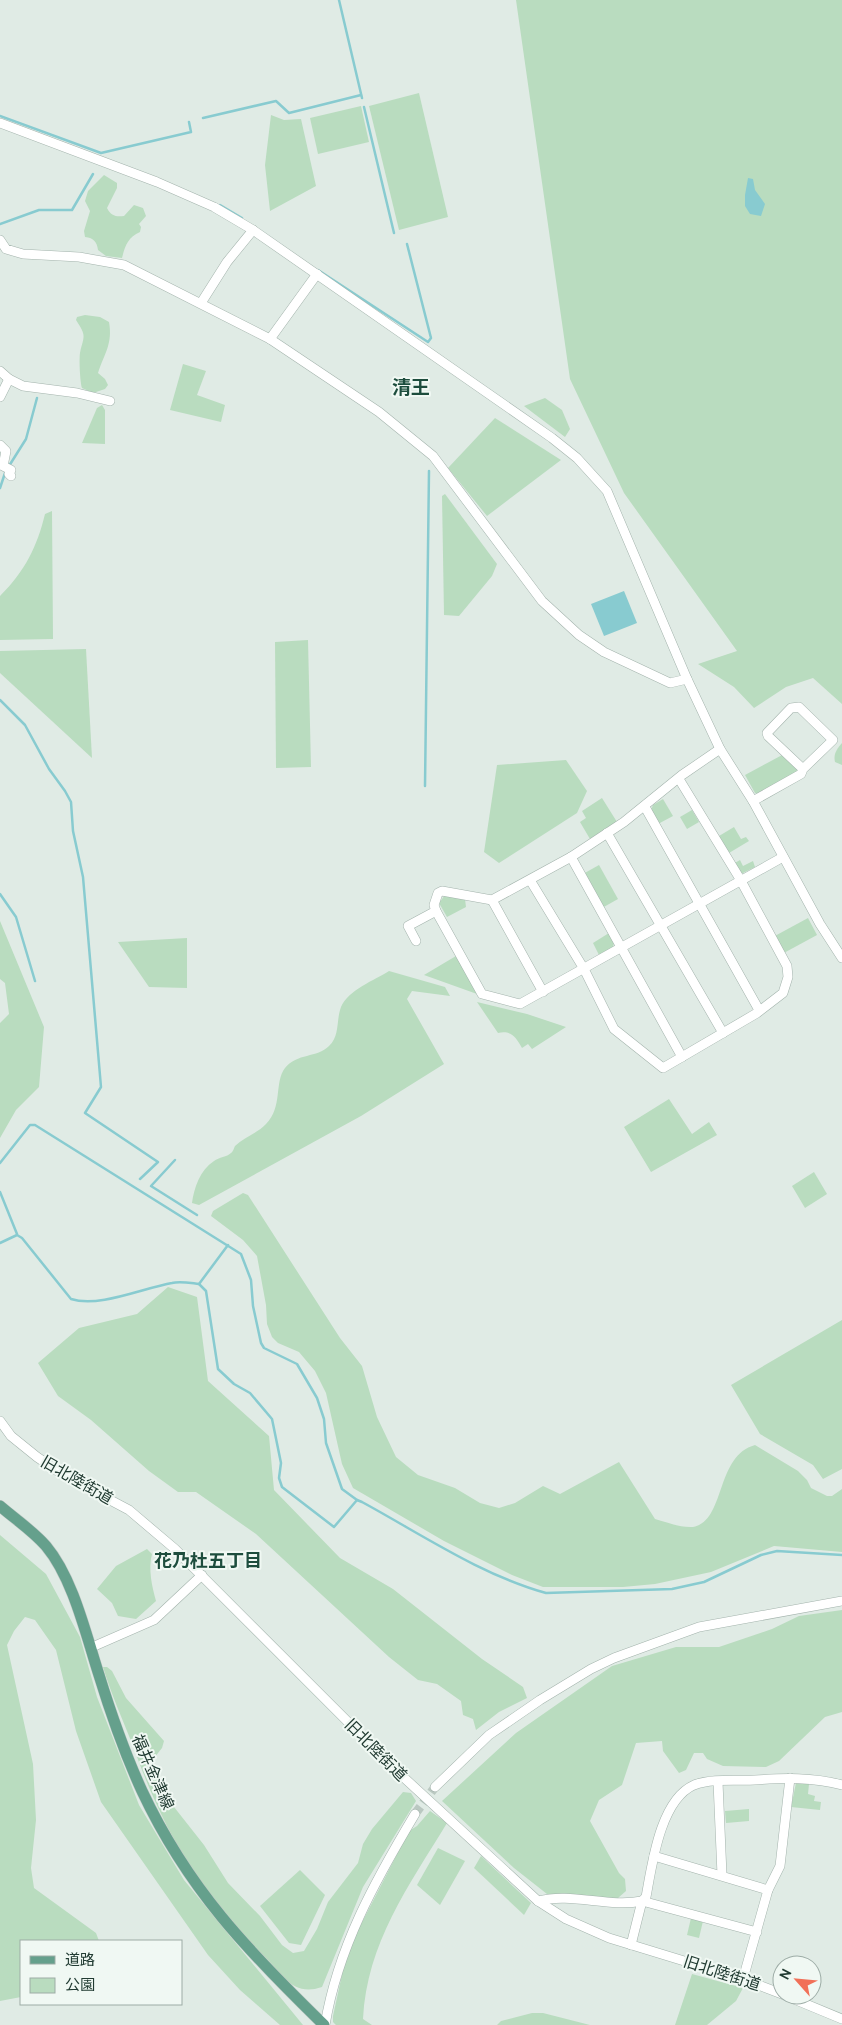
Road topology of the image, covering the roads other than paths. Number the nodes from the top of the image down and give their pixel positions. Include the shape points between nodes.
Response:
1 (0, 123) edge
2 (253, 230) junction
3 (0, 240) edge
4 (3, 251) edge
5 (316, 274) junction
6 (202, 303) junction
7 (270, 339) junction
8 (0, 371) edge
9 (9, 379) junction
10 (0, 397) edge
11 (110, 401) dead end
12 (0, 445) edge
13 (10, 476) dead end
14 (687, 679) junction
15 (720, 749) junction
16 (803, 769) junction
17 (679, 779) junction
18 (754, 801) junction
19 (645, 807) junction
20 (607, 833) junction
21 (572, 857) junction
22 (783, 857) junction
23 (740, 879) junction
24 (530, 880) junction
25 (492, 900) junction
26 (700, 903) junction
27 (436, 911) junction
28 (660, 925) junction
29 (416, 941) dead end
30 (621, 947) junction
31 (842, 958) edge
32 (584, 969) junction
33 (543, 992) junction
34 (760, 1010) junction
35 (723, 1033) junction
36 (682, 1057) junction
37 (0, 1421) edge
38 (0, 1431) edge
39 (12, 1436) junction
40 (0, 1506) edge
41 (202, 1575) junction
42 (842, 1601) edge
43 (90, 1648) junction
44 (790, 1778) junction
45 (718, 1782) junction
46 (842, 1785) edge
47 (435, 1787) tunnel mouth
48 (415, 1814) tunnel mouth
49 (654, 1856) junction
50 (722, 1875) junction
51 (768, 1890) junction
52 (642, 1901) junction
53 (538, 1902) junction
54 (757, 1932) junction
55 (631, 1945) junction
56 (743, 1979) junction
57 (772, 1991) edge
58 (808, 2005) edge
59 (842, 2019) edge
60 (325, 2025) edge

1 - 2 street via 157,182 214,207
2 - 5 street
2 - 6 street via 226,262
3 - 4 street
4 - 6 street via 72,256 124,265
5 - 7 street
5 - 14 street via 552,438 591,473 607,492 620,518
6 - 7 street
7 - 14 street via 379,412 433,456 542,601 578,635 604,652 670,683
8 - 9 street
9 - 10 street
9 - 11 street via 24,386
12 - 13 street via 6,451 3,466 11,470
14 - 15 street
15 - 17 street
15 - 18 street
16 - 16 street via 832,740 799,707 791,708 767,733
16 - 18 street via 801,774
17 - 19 street
17 - 23 street
18 - 22 street
19 - 20 street
19 - 26 street
20 - 21 street
20 - 28 street
21 - 24 street
21 - 30 street
22 - 23 street
22 - 31 street
23 - 26 street
23 - 34 street via 787,966 788,977 783,993
24 - 25 street
24 - 32 street
25 - 27 street via 442,891 434,905
25 - 33 street
26 - 28 street
26 - 34 street
27 - 29 street via 408,926
27 - 33 street via 482,994 520,1004
28 - 30 street
28 - 35 street
30 - 32 street
30 - 36 street
32 - 33 street
32 - 36 street via 614,1029 662,1068
34 - 35 street
35 - 36 street
37 - 39 street, 旧北陸街道
38 - 39 street, 旧北陸街道
39 - 41 street, 旧北陸街道 via 65,1476 129,1510
40 - 43 main road, 福井金津線 via 51,1553 69,1589
41 - 43 street via 154,1620
41 - 53 street, 旧北陸街道 via 400,1774
42 - 47 street via 699,1627 614,1658 540,1700 489,1735
43 - 60 main road, 福井金津線 via 141,1790 179,1861 204,1898 248,1950
44 - 45 street
44 - 46 street
44 - 51 street via 780,1866
45 - 49 street via 693,1786 670,1808
45 - 50 street
48 - 60 street via 360,1912 337,1971
49 - 50 street
49 - 52 street via 646,1897
50 - 51 street
51 - 54 street
52 - 53 street via 610,1903 551,1898
52 - 54 street
52 - 55 street
53 - 55 street, 旧北陸街道 via 586,1928
54 - 56 street
55 - 56 street, 旧北陸街道
56 - 57 street, 旧北陸街道
58 - 59 street, 旧北陸街道

